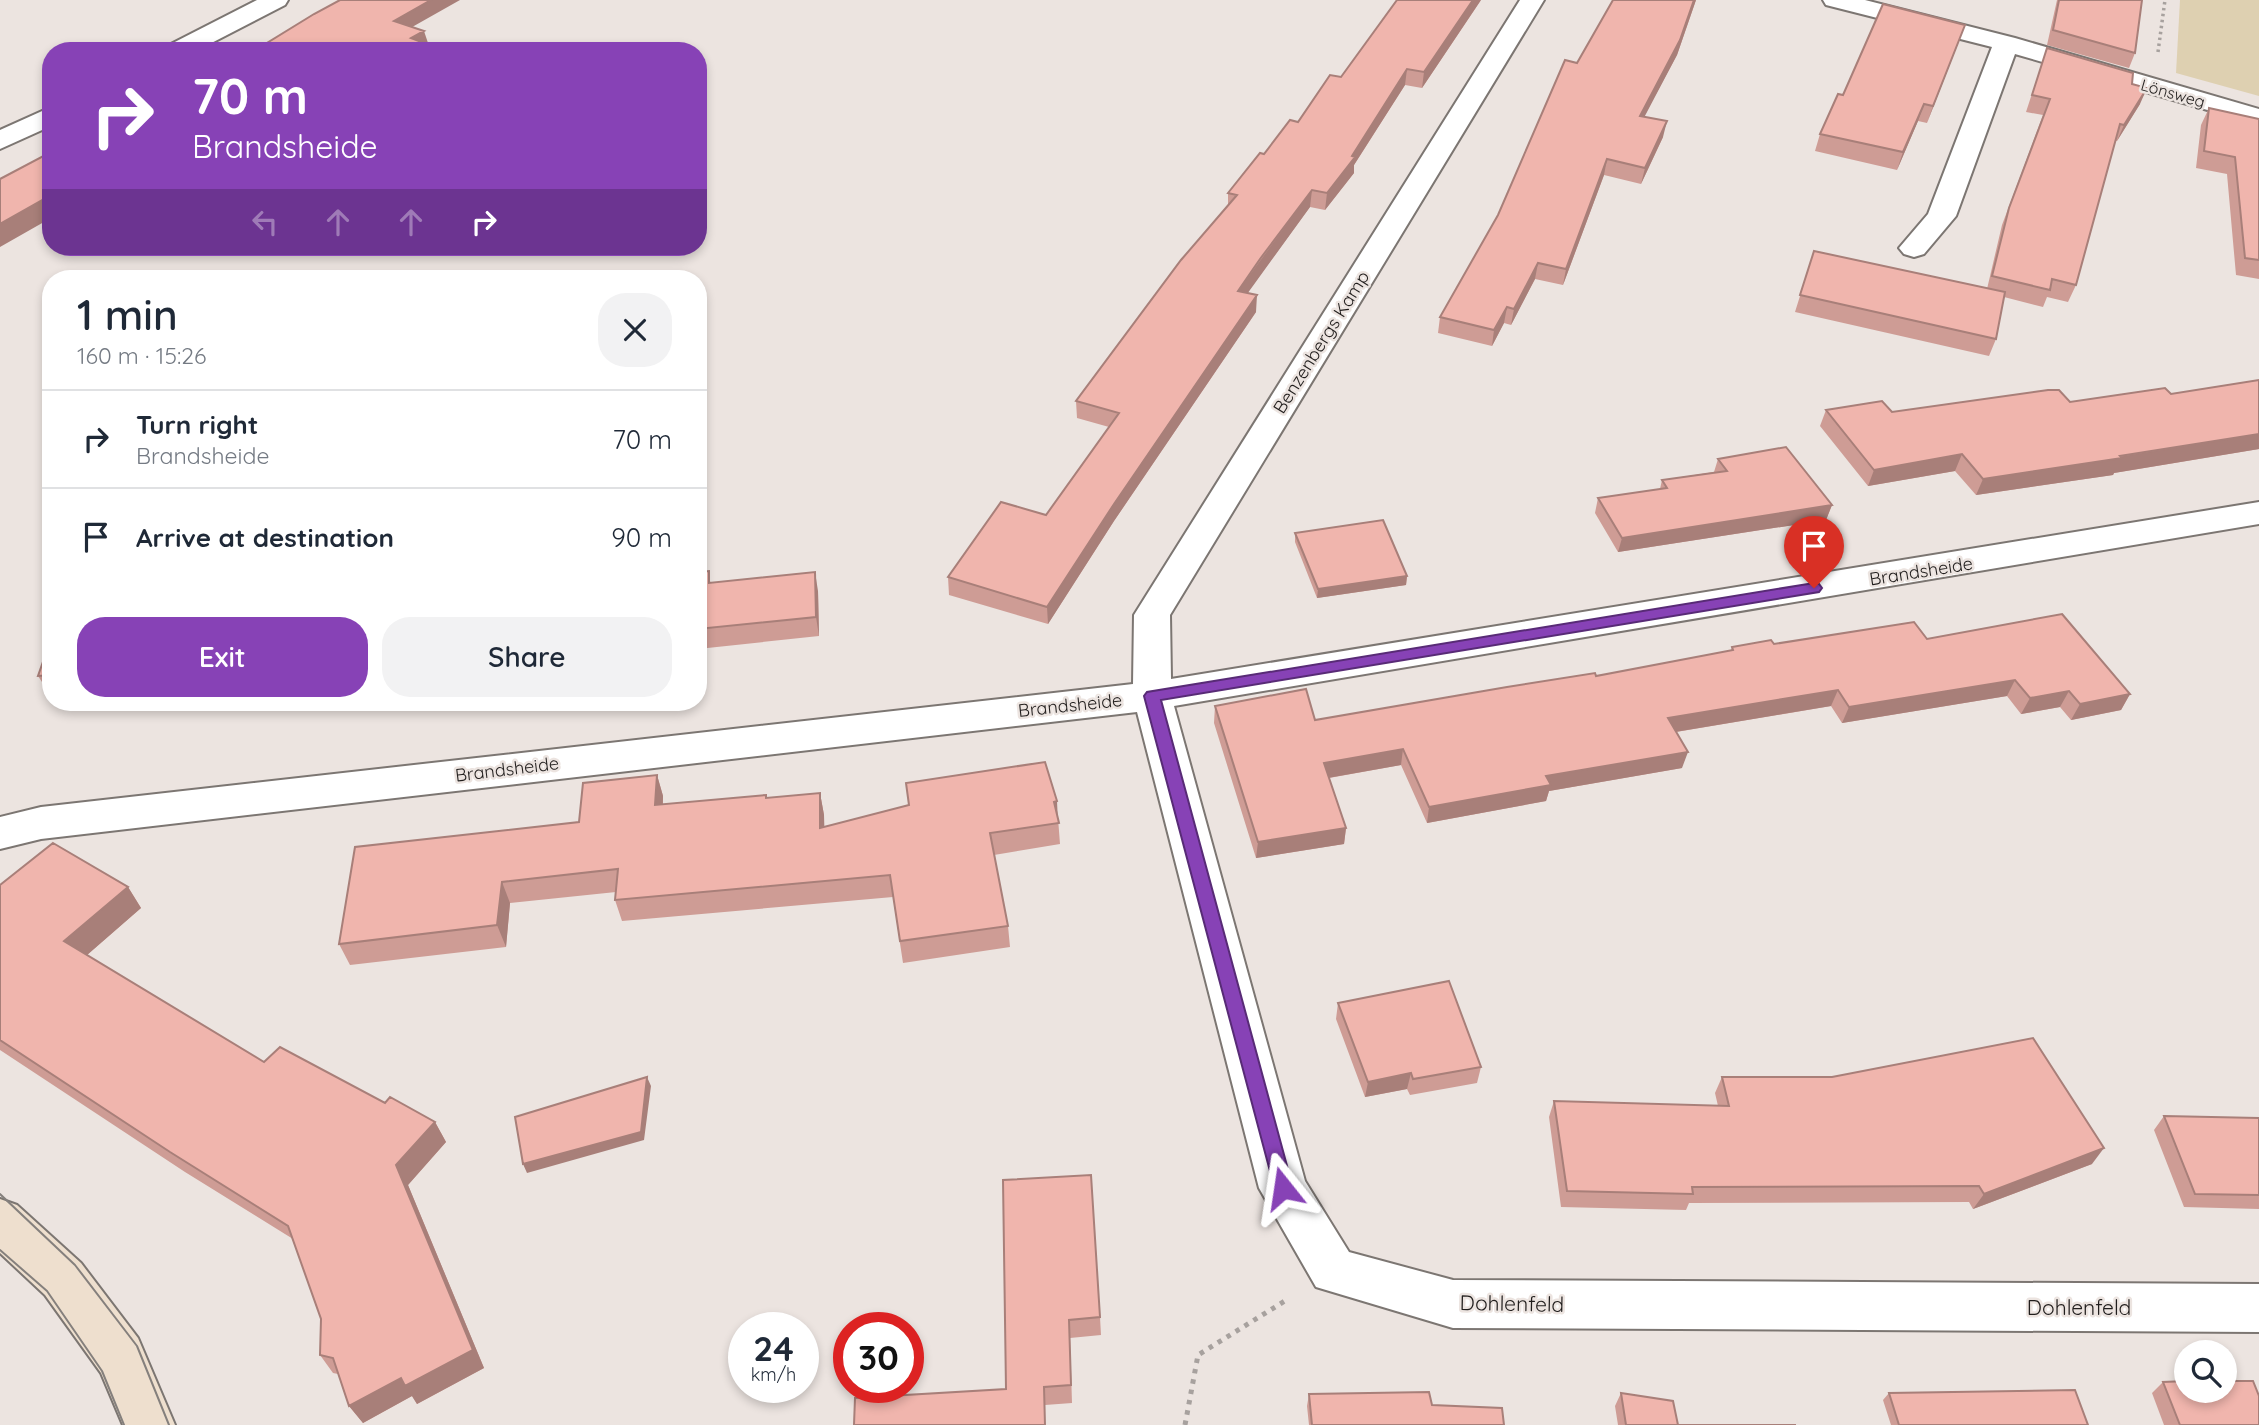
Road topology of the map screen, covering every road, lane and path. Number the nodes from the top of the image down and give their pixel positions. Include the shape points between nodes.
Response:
1 (276, 0) edge
2 (1532, 0) edge
3 (1835, 0) edge
4 (2165, 0) edge
5 (194, 42) edge
6 (2006, 43) junction
7 (2154, 87) junction
8 (2259, 117) edge
9 (42, 120) edge
10 (0, 141) edge
11 (1914, 248) dead end
12 (2259, 513) edge
13 (1152, 696) junction
14 (0, 833) edge
15 (0, 1221) edge
16 (1333, 1271) junction
17 (2259, 1308) edge
18 (149, 1425) edge
19 (1185, 1425) edge

1 - 5 street
2 - 13 street, Benzenbergs Kamp via 1152,615
3 - 6 street, Lönsweg
4 - 7 path
6 - 7 street, Lönsweg
6 - 11 street via 1942,216
7 - 8 street, Lönsweg
9 - 10 street
12 - 13 street, Brandsheide
13 - 14 street, Brandsheide via 41,823
13 - 16 street via 1283,1188
15 - 18 main road via 63,1279 112,1345
16 - 17 street, Dohlenfeld via 1453,1304
16 - 19 path via 1198,1355

